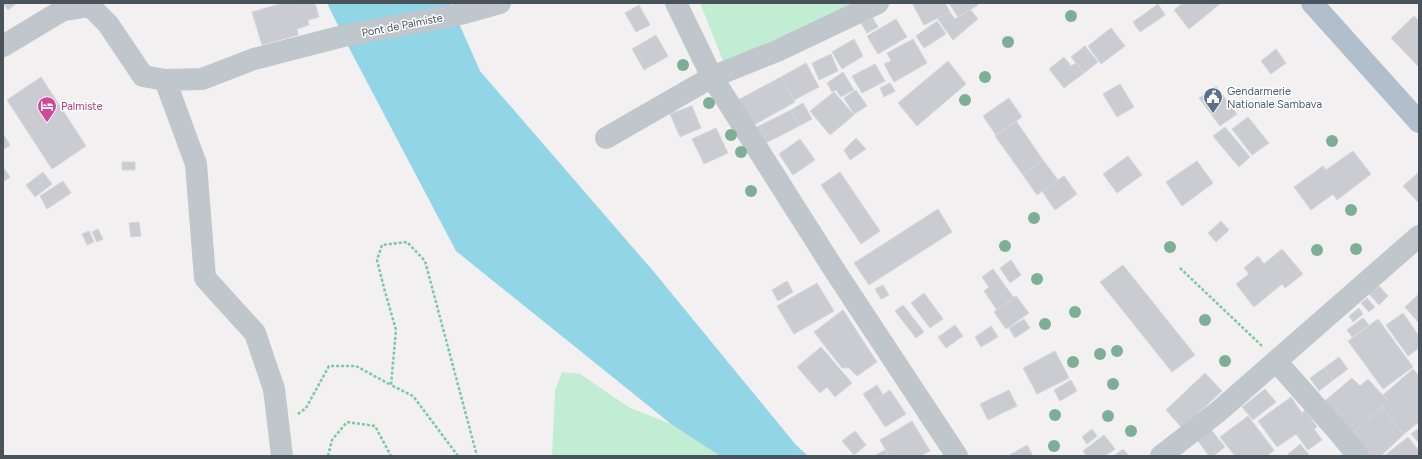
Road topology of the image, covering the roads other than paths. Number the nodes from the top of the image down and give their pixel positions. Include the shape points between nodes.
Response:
1 (500, 3) edge
2 (676, 3) edge
3 (878, 3) edge
4 (1312, 3) edge
5 (90, 4) edge
6 (3, 46) edge
7 (712, 77) junction
8 (166, 80) junction
9 (1419, 122) edge
10 (606, 138) dead end
11 (1419, 236) edge
12 (1276, 361) junction
13 (282, 456) edge
14 (958, 456) edge
15 (1160, 456) edge
16 (1358, 456) edge

1 - 8 street, Pont de Palmiste via 464,13 339,37 254,59 202,79
2 - 7 street
3 - 7 street via 777,51
4 - 9 main road
5 - 6 street via 63,10
5 - 8 street, Pont de Palmiste via 108,24 143,76
7 - 10 street
7 - 14 street via 835,271
8 - 13 street via 196,164 205,278 255,333 274,389
11 - 12 street
12 - 15 street via 1219,412
12 - 16 street

